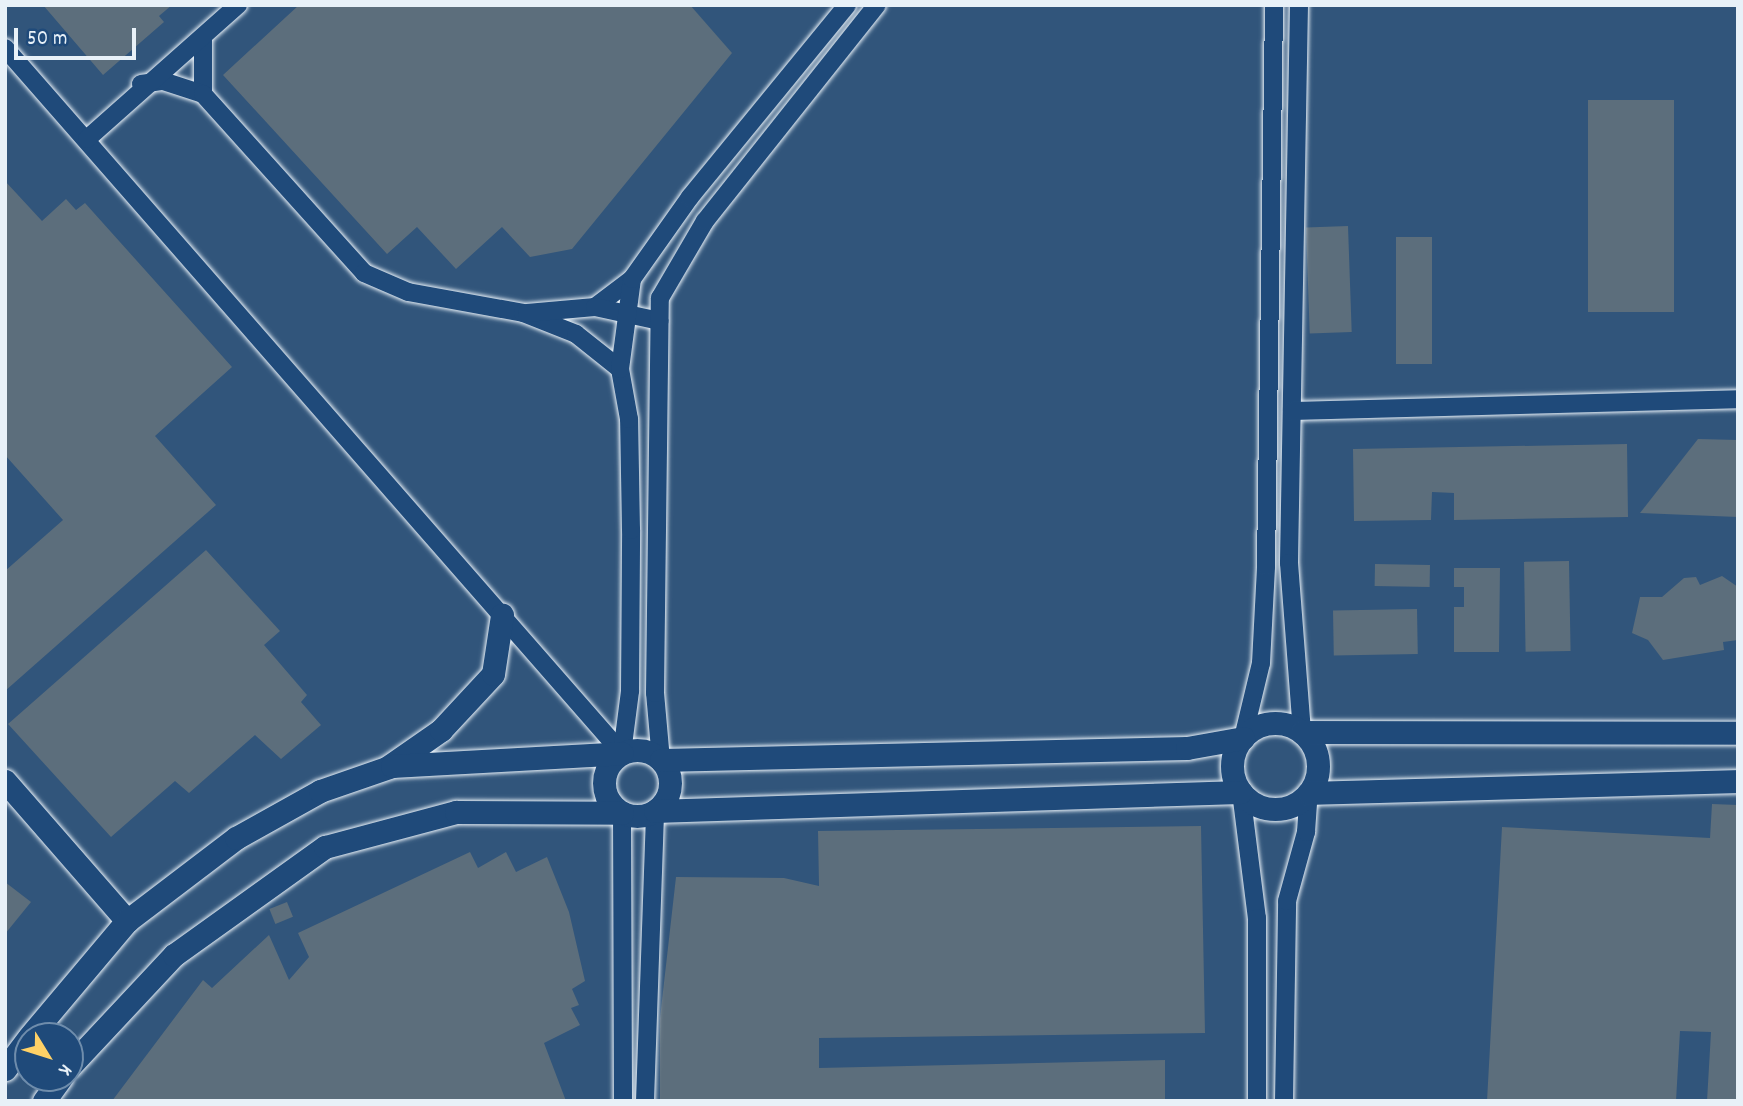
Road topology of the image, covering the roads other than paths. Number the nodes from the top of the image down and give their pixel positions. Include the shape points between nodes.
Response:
1 (238, 5) edge
2 (847, 5) edge
3 (877, 5) edge
4 (1274, 5) edge
5 (1299, 5) edge
6 (203, 37) junction
7 (5, 48) edge
8 (141, 84) junction
9 (203, 94) junction
10 (87, 139) junction
11 (632, 279) junction
12 (595, 307) junction
13 (523, 313) junction
14 (623, 315) junction
15 (659, 321) junction
16 (620, 369) junction
17 (1738, 399) edge
18 (1292, 411) junction
19 (502, 615) junction
20 (1302, 732) junction
21 (1738, 733) edge
22 (1243, 738) junction
23 (622, 753) junction
24 (661, 760) junction
25 (387, 767) junction
26 (5, 781) edge
27 (1738, 781) edge
28 (1241, 792) junction
29 (1309, 793) junction
30 (655, 811) junction
31 (622, 813) junction
32 (127, 921) junction
33 (42, 1022) edge
34 (84, 1051) edge
35 (623, 1101) edge
36 (645, 1101) edge
37 (1257, 1101) edge
38 (1284, 1101) edge

1 - 6 street
2 - 11 street via 690,197
3 - 15 street via 676,261 660,298
4 - 22 street via 1266,566 1261,663
5 - 18 street
6 - 8 street
6 - 9 street
7 - 10 street
8 - 9 street via 163,81
8 - 10 street
9 - 13 street via 365,273 408,292
10 - 19 street
11 - 12 street
11 - 14 street
12 - 13 street
12 - 14 street
13 - 16 street via 576,334
14 - 15 street
14 - 16 street
15 - 24 street via 655,693
16 - 23 street via 629,419 631,530 630,691
17 - 18 street
18 - 20 street via 1291,637
19 - 23 street
19 - 25 street via 493,674 441,730
20 - 21 street
20 - 22 street via 1276,723
20 - 29 street via 1318,765
22 - 24 street via 1187,748
22 - 28 street via 1233,760
23 - 24 street via 644,750
23 - 25 street
23 - 31 street via 604,781 607,796
24 - 30 street via 670,788
25 - 32 street via 320,790 236,838
26 - 32 street
27 - 29 street
28 - 29 street via 1277,809
28 - 30 street
28 - 37 street via 1257,918
29 - 38 street via 1306,832 1287,901
30 - 31 street
30 - 36 street
31 - 34 street via 456,811 325,847 174,956
31 - 35 street
32 - 33 street

